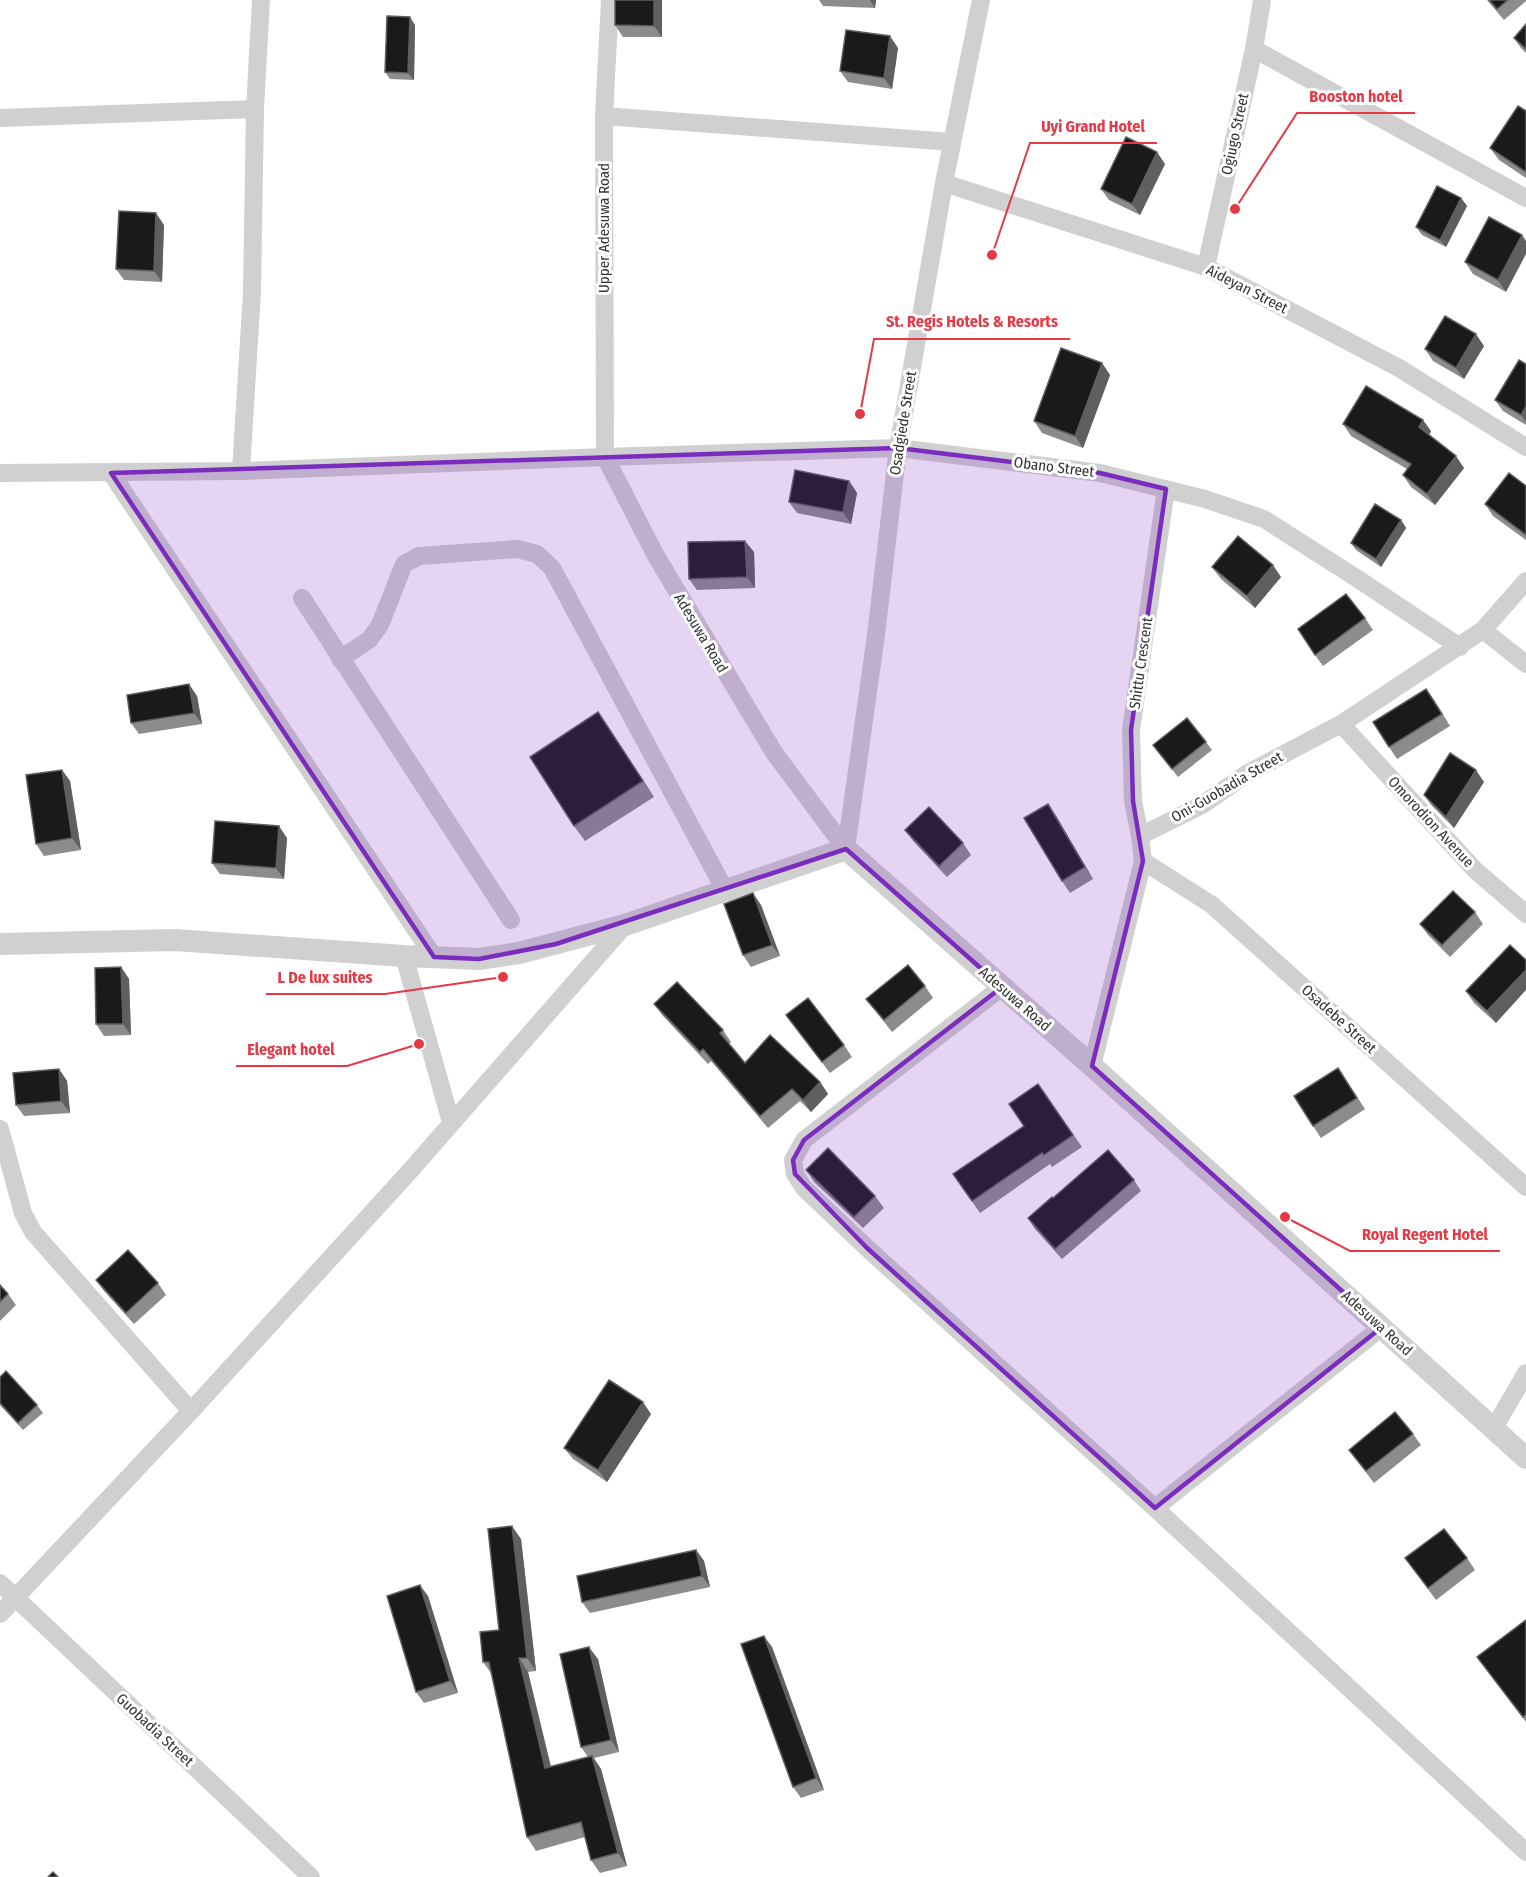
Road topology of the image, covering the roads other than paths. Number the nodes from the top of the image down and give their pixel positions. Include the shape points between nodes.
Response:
1 (261, 0) edge
2 (610, 0) edge
3 (981, 0) edge
4 (1263, 0) edge
5 (1254, 49) junction
6 (255, 109) junction
7 (604, 116) junction
8 (0, 118) edge
9 (952, 142) junction
10 (944, 183) junction
11 (1526, 198) edge
12 (1206, 267) junction
13 (1526, 447) edge
14 (898, 448) junction
15 (605, 457) junction
16 (242, 471) junction
17 (0, 473) edge
18 (111, 473) junction
19 (1166, 489) junction
20 (1526, 581) edge
21 (302, 598) dead end
22 (1483, 630) junction
23 (1460, 647) junction
24 (340, 659) junction
25 (1526, 664) edge
26 (1341, 724) junction
27 (1140, 836) junction
28 (846, 849) junction
29 (1143, 861) junction
30 (726, 891) junction
31 (1526, 914) edge
32 (511, 920) dead end
33 (625, 925) junction
34 (0, 944) edge
35 (404, 956) junction
36 (434, 957) junction
37 (1002, 987) junction
38 (1092, 1066) junction
39 (452, 1122) junction
40 (0, 1129) edge
41 (1526, 1187) edge
42 (1382, 1327) junction
43 (1526, 1372) edge
44 (191, 1411) junction
45 (1494, 1428) junction
46 (1526, 1458) edge
47 (1155, 1508) junction
48 (0, 1583) edge
49 (15, 1598) junction
50 (0, 1614) edge
51 (1526, 1852) edge
52 (311, 1877) edge

1 - 6 street
2 - 7 street, Upper Adesuwa Road
3 - 9 street, Osadgiede Street
4 - 5 street, Ogiugo Street
5 - 11 street
5 - 12 street, Ogiugo Street
6 - 8 street
6 - 16 street via 252,292
7 - 9 street
7 - 15 street, Upper Adesuwa Road
9 - 10 street, Osadgiede Street
10 - 12 street, Aideyan Street
10 - 14 street, Osadgiede Street
12 - 13 street, Aideyan Street via 1399,368
14 - 15 street, Obano Street
14 - 19 street, Obano Street via 1100,473
14 - 28 street, Osadgiede Street
15 - 16 street, Obano Street
15 - 28 street, Adesuwa Road via 656,556 775,754
16 - 18 street, Obano Street
17 - 18 street, Obano Street
18 - 36 street
19 - 23 street, Obano Street via 1264,519
19 - 27 street, Shittu Crescent via 1131,730 1133,801
20 - 22 street, Oni-Guobadia Street
21 - 24 street
22 - 23 street, Oni-Guobadia Street
22 - 25 street
23 - 26 street, Oni-Guobadia Street
24 - 30 street via 369,640 380,624 404,564 419,556 517,549 537,554 552,568
24 - 32 street
26 - 27 street, Oni-Guobadia Street via 1248,773 1202,805
26 - 31 street, Omorodion Avenue via 1475,870
27 - 29 street
28 - 30 street
28 - 37 street, Adesuwa Road
29 - 38 street
29 - 41 street, Osadebe Street via 1212,905
30 - 33 street
33 - 36 street via 519,953 478,959
33 - 39 street
34 - 35 street via 176,940
35 - 36 street
35 - 39 street
37 - 38 street, Adesuwa Road
37 - 47 street via 804,1140 793,1160 795,1174 804,1188 867,1248
38 - 42 street, Adesuwa Road
39 - 44 street
40 - 44 street via 23,1213 33,1232
42 - 45 street, Adesuwa Road
42 - 47 street
43 - 45 street
44 - 49 street
45 - 46 street, Adesuwa Road
47 - 51 street
48 - 49 street, Guobadia Street
49 - 50 street
49 - 52 street, Guobadia Street

